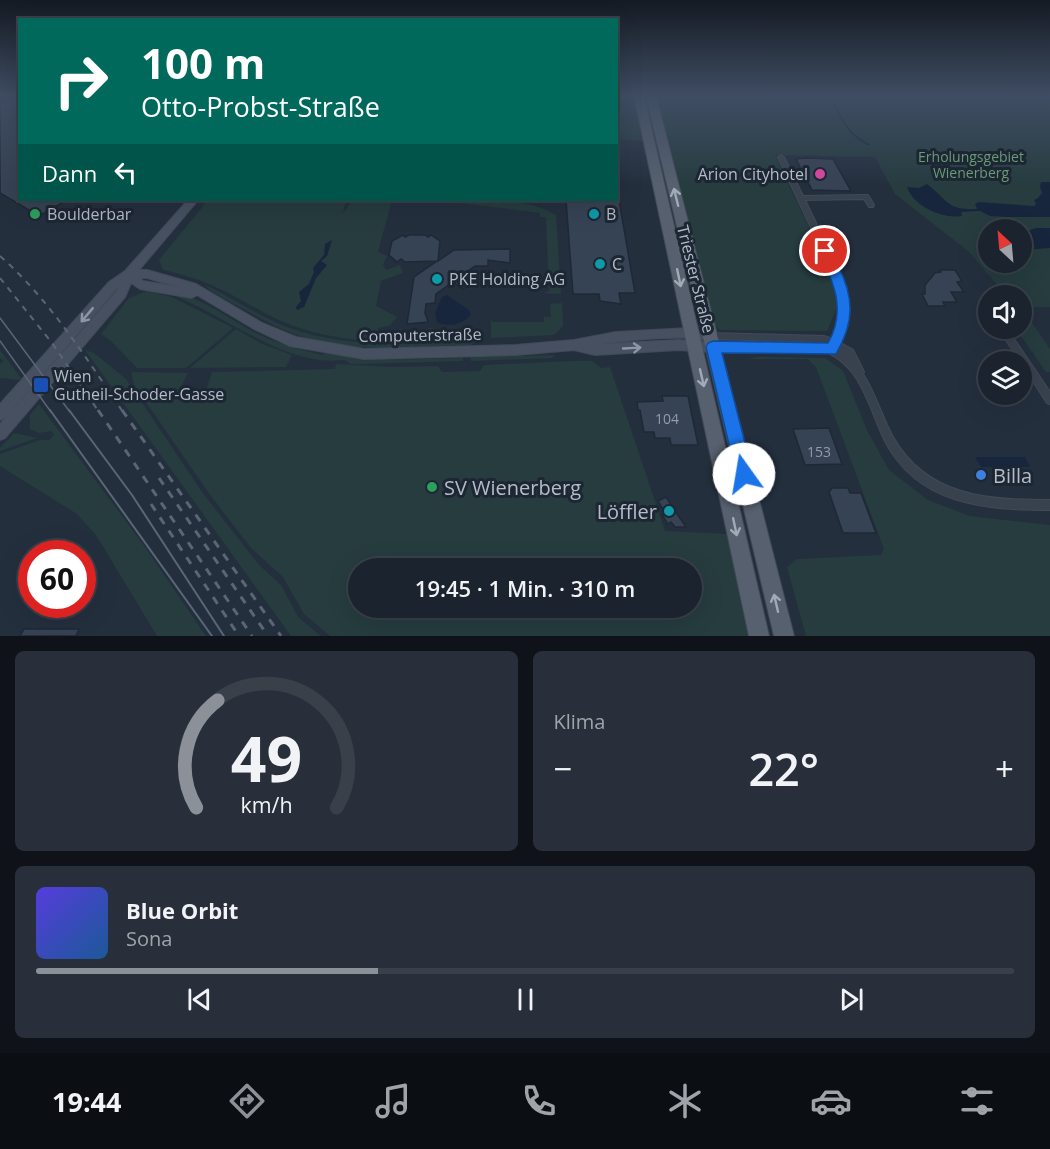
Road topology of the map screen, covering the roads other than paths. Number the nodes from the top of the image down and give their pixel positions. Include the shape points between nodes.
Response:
1 (646, 126) edge
2 (659, 126) edge
3 (781, 157) dead end
4 (660, 160) junction
5 (800, 198) junction
6 (192, 201) edge
7 (871, 205) dead end
8 (129, 274) junction
9 (1010, 339) edge
10 (692, 340) junction
11 (712, 341) junction
12 (834, 346) junction
13 (1050, 400) edge
14 (0, 414) edge
15 (0, 434) edge
16 (1047, 505) edge
17 (1050, 515) edge
18 (759, 636) edge
19 (784, 636) edge

1 - 4 main road, Triester Straße
2 - 4 main road, Triester Straße
3 - 5 street
4 -> 10 main road, Triester Straße
11 -> 4 main road, Triester Straße
5 - 7 street via 866,197
5 - 12 street via 843,288 844,313
6 - 8 street
8 - 10 street, Computerstraße via 140,285 206,297 294,342 335,350 393,354 574,345 595,350 678,345
8 -> 14 street via 113,285
8 - 15 street via 121,294
9 - 13 street
10 - 11 street, Computerstraße
10 -> 18 main road, Triester Straße
11 - 12 street
19 -> 11 main road, Triester Straße
12 - 16 street via 861,378 901,456 928,481 954,495 994,505
16 - 17 street

